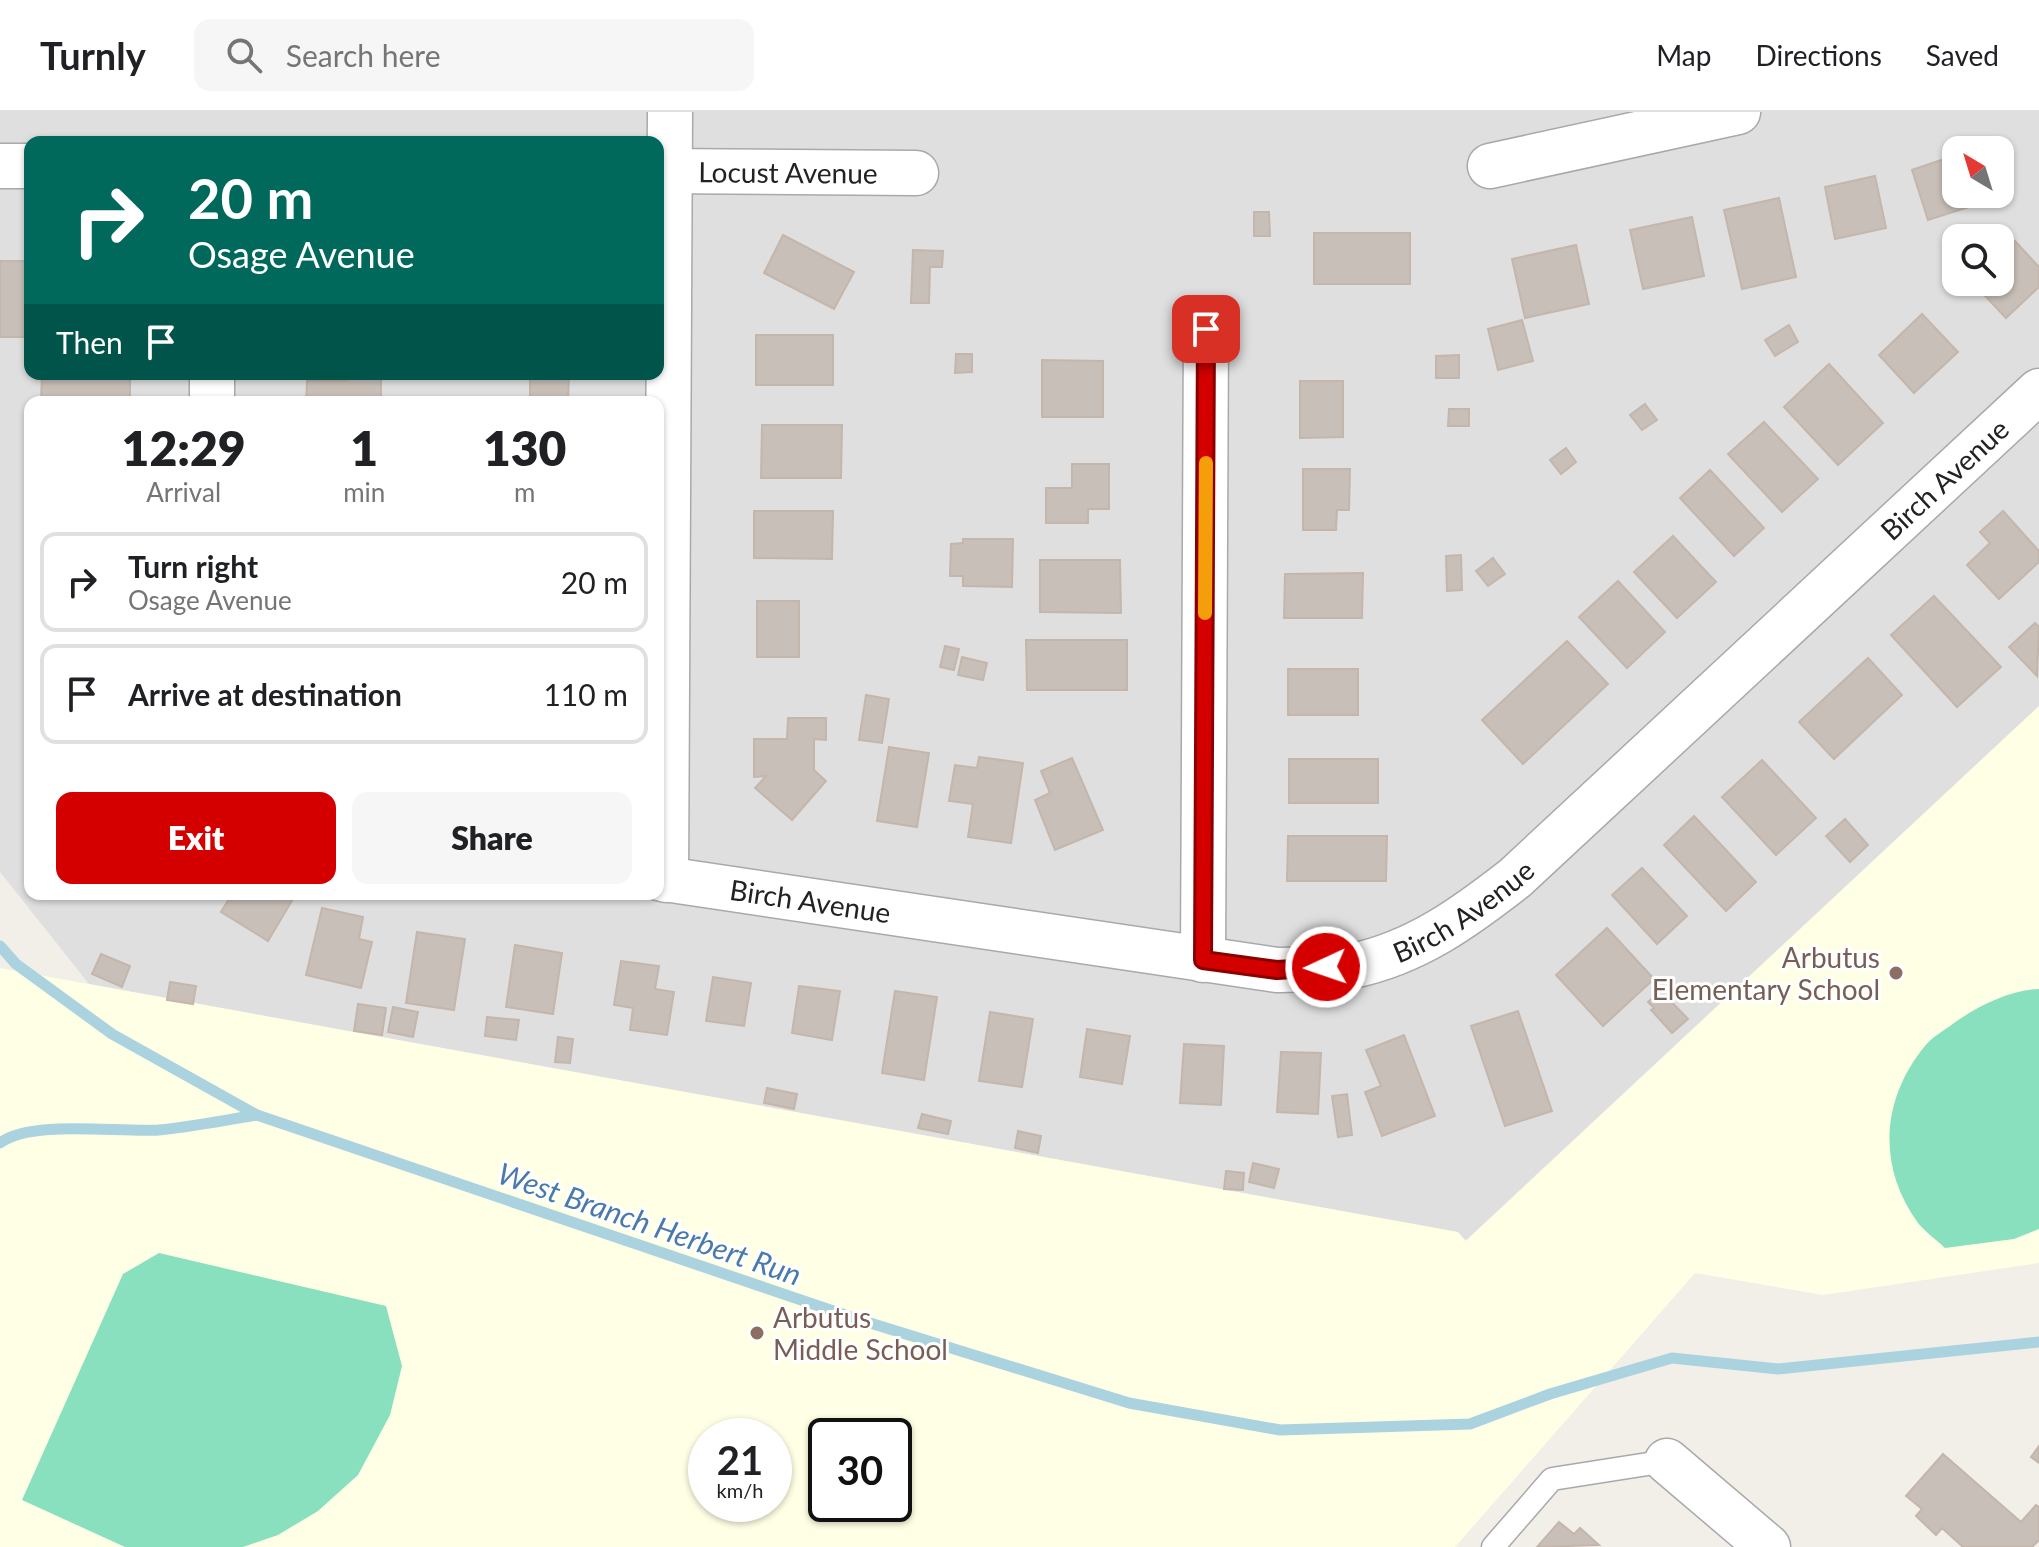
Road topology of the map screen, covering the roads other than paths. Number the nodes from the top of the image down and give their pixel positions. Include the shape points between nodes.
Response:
1 (670, 112) edge
2 (1738, 112) edge
3 (0, 166) edge
4 (24, 166) edge
5 (1490, 166) dead end
6 (664, 171) edge
7 (916, 173) dead end
8 (1206, 329) dead end
9 (2039, 391) edge
10 (664, 879) edge
11 (1203, 960) junction
12 (1667, 1461) joint
13 (1493, 1547) edge
14 (1768, 1547) edge

1 - 6 street
2 - 5 street
3 - 4 street
6 - 7 street, Locust Avenue
8 - 11 street
9 - 11 street, Birch Avenue via 1515,878 1463,919 1412,948 1351,966 1277,970
10 - 11 street, Birch Avenue
12 - 13 lane via 1552,1479
12 - 14 street

